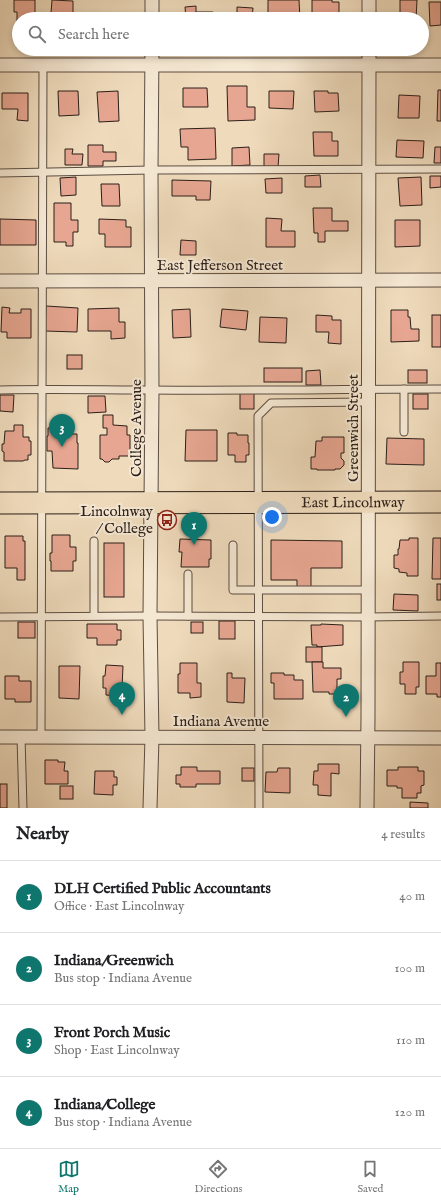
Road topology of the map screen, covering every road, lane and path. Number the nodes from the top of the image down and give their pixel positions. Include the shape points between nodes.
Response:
1 (152, 0) edge
2 (369, 0) edge
3 (152, 12) edge
4 (369, 12) edge
5 (152, 56) edge
6 (369, 56) edge
7 (0, 65) edge
8 (43, 65) junction
9 (152, 65) junction
10 (369, 65) junction
11 (441, 65) edge
12 (441, 169) edge
13 (151, 170) junction
14 (369, 170) junction
15 (43, 172) junction
16 (0, 173) edge
17 (369, 280) junction
18 (441, 280) edge
19 (0, 281) edge
20 (43, 281) junction
21 (151, 281) junction
22 (42, 389) junction
23 (369, 389) junction
24 (404, 389) junction
25 (441, 389) edge
26 (0, 390) edge
27 (152, 390) junction
28 (369, 402) junction
29 (404, 432) dead end
30 (368, 502) junction
31 (441, 502) edge
32 (0, 503) edge
33 (42, 503) junction
34 (151, 503) junction
35 (258, 503) junction
36 (94, 541) dead end
37 (233, 545) dead end
38 (188, 574) dead end
39 (258, 590) junction
40 (368, 590) junction
41 (94, 616) junction
42 (150, 616) junction
43 (188, 616) junction
44 (258, 616) junction
45 (441, 616) edge
46 (0, 617) edge
47 (42, 617) junction
48 (368, 617) junction
49 (0, 737) edge
50 (21, 737) junction
51 (42, 737) junction
52 (152, 737) junction
53 (258, 737) junction
54 (368, 738) junction
55 (441, 738) edge
56 (23, 808) edge
57 (150, 808) edge
58 (259, 808) edge
59 (367, 808) edge

1 - 3 street
2 - 4 street
5 - 9 street, College Avenue
6 - 10 street, Greenwich Street
7 - 8 street
8 - 9 street
8 - 15 lane
9 - 10 street
9 - 13 street, College Avenue
10 - 11 street
10 - 14 street, Greenwich Street
12 - 14 lane
13 - 14 lane
13 - 15 lane
13 - 21 street, College Avenue
14 - 17 street, Greenwich Street
15 - 16 lane
15 - 20 lane
17 - 18 street, East Jefferson Street
17 - 21 street, East Jefferson Street
17 - 23 street, Greenwich Street
19 - 20 street, East Jefferson Street
20 - 21 street, East Jefferson Street
20 - 22 lane
21 - 27 street, College Avenue
22 - 26 lane
22 - 27 lane
22 - 33 lane
23 - 24 lane
23 - 27 lane
23 - 28 street, Greenwich Street
24 - 25 lane
24 - 29 lane
27 - 34 street, College Avenue
28 - 30 street, Greenwich Street
28 - 35 lane via 271,403 258,416
30 - 31 main road, East Lincolnway
30 - 35 main road, East Lincolnway
30 - 40 street, Greenwich Street
32 - 33 main road, East Lincolnway
33 - 34 main road, East Lincolnway
33 - 47 lane
34 - 35 main road, East Lincolnway
34 - 42 street, College Avenue
35 - 39 lane
36 - 41 lane
37 - 39 lane via 233,590
38 - 43 lane
39 - 40 lane
39 - 44 lane
40 - 48 street, Greenwich Street
41 - 42 lane
41 - 47 lane
42 - 43 lane
42 - 52 street, College Avenue
43 - 44 lane
44 - 48 lane
44 - 53 lane
45 - 48 lane
46 - 47 lane
47 - 51 lane
48 - 54 street, Greenwich Street
49 - 50 street, Indiana Avenue
50 - 51 street, Indiana Avenue
50 - 56 lane
51 - 52 street, Indiana Avenue
52 - 53 street, Indiana Avenue
52 - 57 street, College Avenue
53 - 54 street, Indiana Avenue
53 - 58 lane
54 - 55 street, Indiana Avenue
54 - 59 street, Greenwich Street

